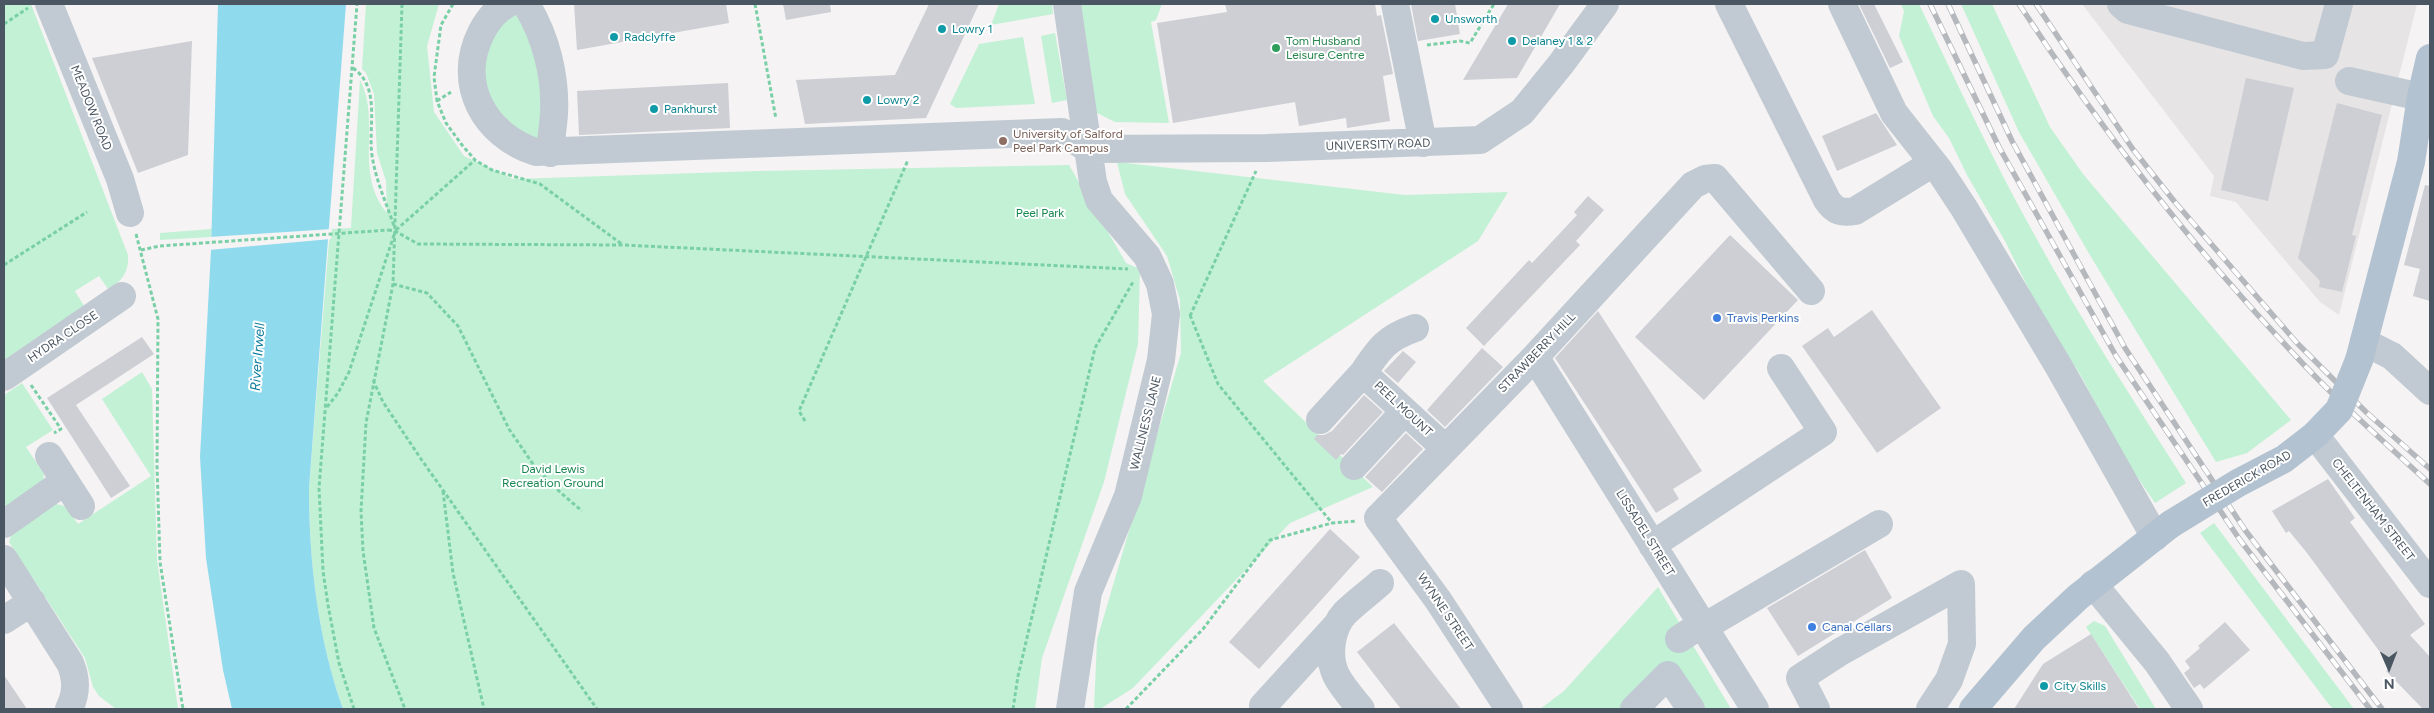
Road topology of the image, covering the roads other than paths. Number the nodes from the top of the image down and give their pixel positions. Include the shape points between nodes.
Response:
1 (49, 4) edge
2 (507, 4) edge
3 (526, 4) edge
4 (1067, 4) edge
5 (1396, 4) edge
6 (1605, 4) edge
7 (1729, 4) edge
8 (1842, 4) edge
9 (2121, 4) edge
10 (2338, 4) edge
11 (2430, 58) edge
12 (2349, 81) dead end
13 (2421, 97) junction
14 (1423, 143) junction
15 (1088, 149) junction
16 (550, 153) junction
17 (1933, 163) junction
18 (130, 213) dead end
19 (1811, 291) dead end
20 (122, 296) dead end
21 (1414, 328) dead end
22 (2361, 351) junction
23 (1535, 357) junction
24 (1781, 368) dead end
25 (1363, 373) junction
26 (2425, 376) edge
27 (4, 377) edge
28 (1404, 412) junction
29 (1320, 420) dead end
30 (2315, 435) junction
31 (51, 445) road end
32 (1445, 448) junction
33 (1354, 466) dead end
34 (65, 481) junction
35 (81, 506) dead end
36 (1378, 518) joint
37 (4, 524) edge
38 (1880, 524) dead end
39 (2163, 530) junction
40 (1652, 545) junction
41 (4, 559) edge
42 (1380, 582) dead end
43 (2430, 584) edge
44 (2085, 591) junction
45 (32, 602) junction
46 (4, 620) edge
47 (1336, 626) junction
48 (1703, 626) junction
49 (1679, 639) dead end
50 (78, 706) edge
51 (1263, 706) dead end
52 (1070, 709) edge
53 (1361, 709) edge
54 (1509, 709) edge
55 (1634, 709) edge
56 (1691, 709) edge
57 (1755, 709) edge
58 (1816, 709) edge
59 (1930, 709) edge
60 (1973, 709) edge
61 (2189, 709) edge

1 - 18 street, MEADOW ROAD via 120,179
2 - 16 street via 493,15 478,40 472,69 476,97 489,122 510,142 536,152
3 - 16 street via 540,29 550,65 554,106
4 - 15 street, WALLNESS LANE
5 - 14 street
6 - 14 street, UNIVERSITY ROAD via 1522,112 1480,140
7 - 17 street via 1826,200 1834,209 1855,211
8 - 17 street via 1894,113
9 - 10 street via 2128,10 2303,56 2325,55
11 - 13 main road, FREDERICK ROAD
12 - 13 street
13 - 22 main road, FREDERICK ROAD via 2411,162
14 - 15 street, UNIVERSITY ROAD
15 - 16 street via 1062,132
15 - 52 street, WALLNESS LANE via 1099,200 1147,256 1145,266 1160,284 1166,314 1161,360 1128,496 1088,592
17 - 39 street
19 - 23 street, STRAWBERRY HILL via 1715,178 1705,179 1693,185
20 - 27 street, HYDRA CLOSE
21 - 25 street via 1399,333 1380,346
22 - 26 street via 2392,356
22 - 30 main road, FREDERICK ROAD, bridge via 2339,410
23 - 32 street, STRAWBERRY HILL
23 - 40 street, LISSADEL STREET
24 - 40 street via 1823,432
25 - 28 street, PEEL MOUNT
25 - 29 street, PEEL MOUNT
28 - 32 street, PEEL MOUNT
28 - 33 street
30 - 39 main road, FREDERICK ROAD, bridge via 2284,460 2238,483
30 - 43 street, CHELTENHAM STREET
31 - 34 street
32 - 36 street, STRAWBERRY HILL
34 - 35 street
34 - 37 street
36 - 54 street, WYNNE STREET via 1438,600
38 - 48 street
39 - 44 main road, FREDERICK ROAD
40 - 48 street, LISSADEL STREET
41 - 45 street
42 - 47 street
44 - 60 main road, FREDERICK ROAD via 2034,638
44 - 61 street via 2157,662
45 - 46 street
45 - 50 street via 74,672
47 - 51 street
47 - 53 street via 1332,640 1336,675
48 - 49 street
48 - 57 street, LISSADEL STREET
55 - 56 street via 1668,675
58 - 59 street via 1800,678 1961,584 1962,644 1949,680

